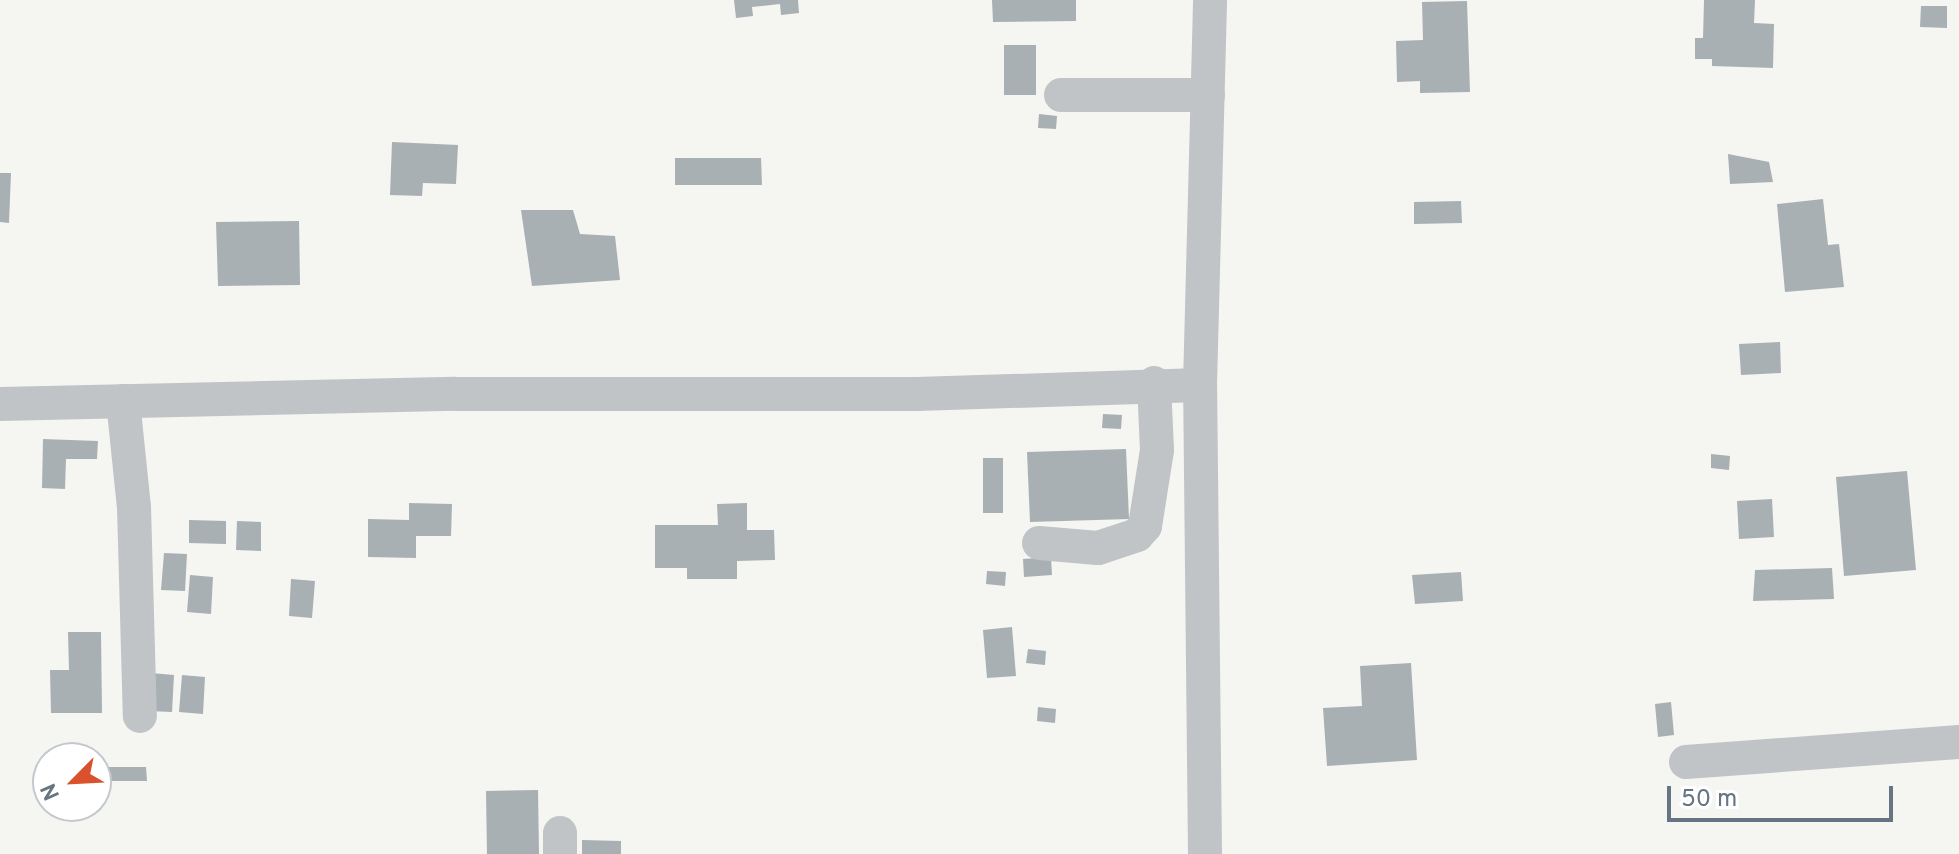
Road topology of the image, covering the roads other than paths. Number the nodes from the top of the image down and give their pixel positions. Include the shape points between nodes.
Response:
1 (1210, 0) edge
2 (1061, 95) dead end
3 (1208, 95) junction
4 (1154, 383) junction
5 (1200, 385) junction
6 (123, 401) junction
7 (0, 404) edge
8 (1039, 543) dead end
9 (140, 716) dead end
10 (1959, 742) edge
11 (1686, 762) dead end
12 (1205, 854) edge

1 - 3 street
2 - 3 street
3 - 5 street
4 - 5 street
4 - 6 street via 917,394 637,392
4 - 8 street via 1157,450 1145,526 1137,535 1098,548
5 - 12 street
6 - 7 street
6 - 9 street via 134,507
10 - 11 street

